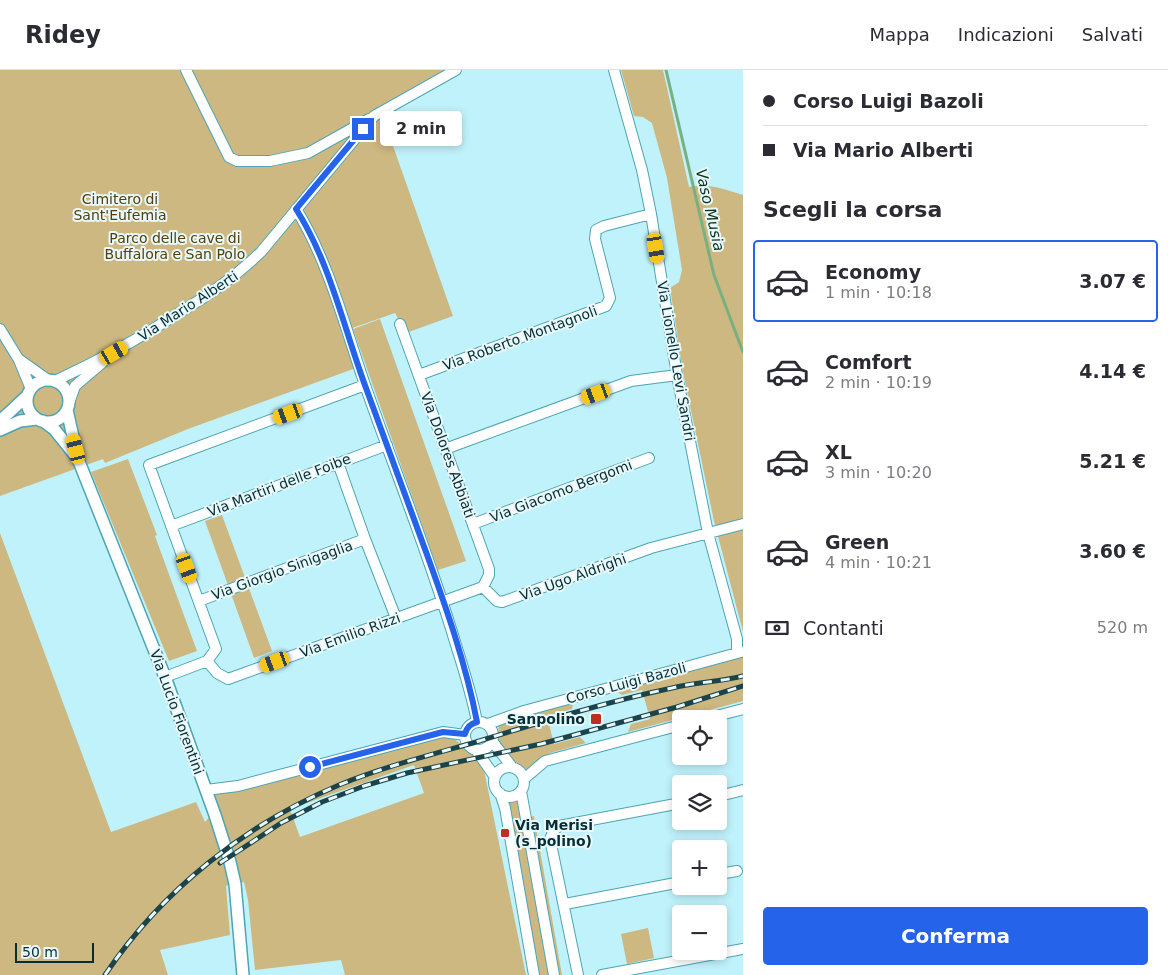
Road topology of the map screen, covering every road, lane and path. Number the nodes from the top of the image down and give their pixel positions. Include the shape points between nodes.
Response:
1 (186, 70) edge
2 (456, 70) edge
3 (614, 70) edge
4 (374, 116) junction
5 (296, 209) junction
6 (651, 214) junction
7 (400, 324) dead end
8 (0, 330) edge
9 (114, 353) junction
10 (19, 360) junction
11 (419, 375) junction
12 (677, 375) junction
13 (51, 380) junction
14 (365, 385) junction
15 (29, 392) junction
16 (68, 406) junction
17 (40, 420) junction
18 (0, 422) edge
19 (0, 430) edge
20 (387, 445) junction
21 (445, 449) junction
22 (649, 458) dead end
23 (78, 459) junction
24 (338, 463) junction
25 (473, 524) junction
26 (743, 524) edge
27 (171, 526) junction
28 (708, 533) junction
29 (365, 539) junction
30 (483, 587) junction
31 (199, 601) junction
32 (444, 601) junction
33 (396, 618) junction
34 (740, 652) edge
35 (207, 661) junction
36 (165, 677) junction
37 (743, 709) edge
38 (727, 713) edge
39 (477, 722) junction
40 (488, 724) junction
41 (672, 727) edge
42 (465, 734) junction
43 (492, 741) junction
44 (476, 750) junction
45 (512, 767) junction
46 (495, 777) junction
47 (524, 779) junction
48 (206, 790) junction
49 (743, 790) edge
50 (521, 791) junction
51 (500, 793) junction
52 (727, 794) edge
53 (672, 805) edge
54 (737, 871) dead end
55 (727, 873) edge
56 (672, 884) edge
57 (565, 904) junction
58 (743, 949) edge
59 (243, 975) edge
60 (534, 975) edge
61 (554, 975) edge
62 (578, 975) edge
63 (602, 975) edge

1 - 4 street, Via Mario Alberti via 228,157 237,160 270,161 308,153
2 - 4 street, Via Mario Alberti
3 - 6 street, Via Lionello Levi Sandri
4 - 5 street, Via Mario Alberti
5 - 9 street, Via Mario Alberti via 241,272
5 - 14 street via 322,261
6 - 11 street, Via Roberto Montagnoli via 596,230 595,239 610,298 606,306
6 - 12 street, Via Lionello Levi Sandri
7 - 11 street, Via Dolores Abbiati
8 - 10 street
9 - 13 street, Via Mario Alberti
9 - 16 street, Via Mario Alberti via 79,382
10 - 13 street
10 - 15 street
11 - 21 street, Via Dolores Abbiati
12 - 21 street via 631,381
12 - 28 street, Via Lionello Levi Sandri
13 - 15 street via 35,384
13 - 16 street via 66,389
14 - 20 street
14 - 27 street via 149,466
15 - 17 street via 29,408
15 - 18 street
16 - 17 street via 57,420
16 - 23 street, Via Lucio Fiorentini
17 - 19 street via 20,421
17 - 23 street, Via Lucio Fiorentini via 54,429
20 - 24 street, Via Martiri delle Foibe
20 - 32 street
21 - 25 street, Via Dolores Abbiati
22 - 25 street, Via Giacomo Bergomi
23 - 36 street, Via Lucio Fiorentini
24 - 27 street, Via Martiri delle Foibe
24 - 29 street, Via Giorgio Sinigaglia
25 - 30 street, Via Dolores Abbiati via 489,569
26 - 28 street
27 - 31 street
28 - 30 street, Via Ugo Aldrighi via 652,548 502,602
28 - 34 street, Via Lionello Levi Sandri
29 - 31 street, Via Giorgio Sinigaglia
29 - 33 street, Via Giorgio Sinigaglia
30 - 32 street
31 - 35 street via 216,649
32 - 33 street, Via Emilio Rizzi
32 - 39 street
33 - 35 street, Via Emilio Rizzi via 228,679 217,673
34 - 40 street, Corso Luigi Bazoli via 524,711
35 - 36 street
36 - 48 street, Via Lucio Fiorentini
37 - 38 street
39 - 40 street
39 - 42 street via 471,724
40 - 43 street
41 - 47 street via 545,761
42 - 44 street via 470,747
42 - 48 street via 443,732 238,786
43 - 44 street via 483,749
43 - 45 street
44 - 46 street
45 - 46 street via 503,768
45 - 47 street via 520,771
46 - 51 street
47 - 50 street
48 - 59 street, Via Lucio Fiorentini via 235,884
49 - 52 street
50 - 51 street via 513,796
50 - 61 street
51 - 60 street
53 - 57 street via 559,826 554,830 550,840
54 - 55 street
56 - 57 street
57 - 62 street
58 - 63 street

